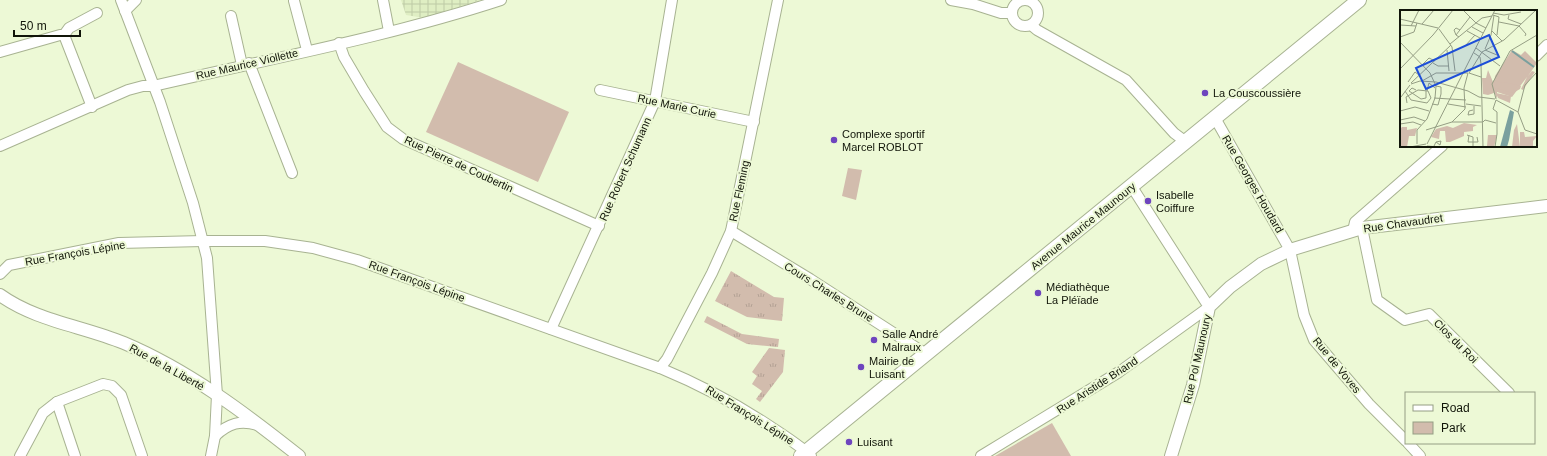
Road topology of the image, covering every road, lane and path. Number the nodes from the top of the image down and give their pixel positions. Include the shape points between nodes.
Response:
1 (121, 0) edge
2 (136, 0) edge
3 (383, 0) edge
4 (501, 0) edge
5 (672, 0) edge
6 (778, 0) edge
7 (951, 0) edge
8 (1024, 0) edge
9 (1359, 0) edge
10 (294, 1) edge
11 (1040, 3) edge
12 (125, 11) junction
13 (98, 13) dead end
14 (1012, 13) junction
15 (230, 16) dead end
16 (1031, 24) junction
17 (389, 31) junction
18 (64, 35) junction
19 (339, 44) junction
20 (1547, 45) edge
21 (308, 50) junction
22 (0, 52) edge
23 (1537, 55) edge
24 (245, 64) junction
25 (153, 86) junction
26 (600, 90) dead end
27 (654, 101) junction
28 (92, 107) junction
29 (1215, 118) junction
30 (754, 122) junction
31 (1186, 142) junction
32 (0, 146) edge
33 (1441, 147) edge
34 (292, 173) dead end
35 (1132, 187) junction
36 (1547, 206) edge
37 (599, 226) junction
38 (1358, 229) junction
39 (731, 231) junction
40 (202, 241) junction
41 (1290, 250) junction
42 (0, 274) edge
43 (0, 295) edge
44 (1209, 307) junction
45 (551, 329) junction
46 (926, 354) junction
47 (660, 368) junction
48 (1508, 392) edge
49 (217, 395) junction
50 (57, 402) junction
51 (259, 425) junction
52 (215, 436) junction
53 (1405, 440) edge
54 (1409, 444) edge
55 (806, 455) edge
56 (20, 456) edge
57 (74, 456) edge
58 (142, 456) edge
59 (212, 456) edge
60 (299, 456) edge
61 (981, 456) edge
62 (1171, 456) edge
63 (1420, 456) edge

1 - 12 street
2 - 12 street
3 - 17 street
4 - 17 street, Rue Maurice Viollette via 450,17
5 - 27 street, Rue Robert Schumann
6 - 30 street, Rue Fleming
7 - 14 street via 1001,13
8 - 11 street
8 - 14 street via 1016,4
9 - 29 main road, Avenue Maurice Maunoury
10 - 21 street
11 - 16 street via 1035,22
12 - 25 street
13 - 18 street via 69,28
14 - 16 street via 1018,24
15 - 24 street
16 - 31 street via 1037,30 1126,80 1174,133
17 - 19 street, Rue Maurice Viollette
18 - 22 street
18 - 28 street
19 - 21 street, Rue Maurice Viollette
19 - 37 street, Rue Pierre de Coubertin via 344,57 387,127 403,139
20 - 23 street
21 - 24 street, Rue Maurice Viollette
24 - 25 street, Rue Maurice Viollette
24 - 34 street
25 - 28 street, Rue Maurice Viollette via 128,90
25 - 40 street via 191,196
26 - 27 street, Rue Marie Curie
27 - 30 street, Rue Marie Curie
27 - 37 street, Rue Robert Schumann
28 - 32 street, Rue Maurice Viollette
29 - 31 main road, Avenue Maurice Maunoury
29 - 41 street, Rue Georges Houdard
30 - 39 street, Rue Fleming
31 - 35 main road, Avenue Maurice Maunoury
33 - 38 street via 1355,222
35 - 44 street, Rue Pol Maunoury
35 - 46 main road, Avenue Maurice Maunoury
36 - 38 street, Rue Chavaudret
37 - 45 street, Rue Robert Schumann
38 - 41 street, Rue Chavaudret
38 - 48 street, Clos du Roi via 1377,300 1405,320 1429,314
39 - 46 street, Cours Charles Brune
39 - 47 street, Rue Fleming via 712,273
40 - 42 street, Rue François Lépine via 119,244 9,265
40 - 45 street, Rue François Lépine via 265,241 312,248 357,260
40 - 49 street via 207,258
41 - 44 street, Rue Chavaudret via 1261,264
41 - 53 street, Rue de Voves via 1304,315 1314,340 1369,404
43 - 49 street, Rue de la Liberté via 25,310 101,334 142,352
44 - 61 street, Rue Aristide Briand via 1120,372
44 - 62 street, Rue Pol Maunoury via 1193,385
45 - 47 street, Rue François Lépine
46 - 55 main road, Avenue Maurice Maunoury
47 - 55 street, Rue François Lépine via 702,385 745,409
49 - 51 street, Rue de la Liberté
49 - 52 street
50 - 56 street via 43,413
50 - 57 street
50 - 58 street via 103,384 112,386 121,395
51 - 52 street via 248,422 234,423
51 - 60 street, Rue de la Liberté
52 - 59 street
54 - 63 street

